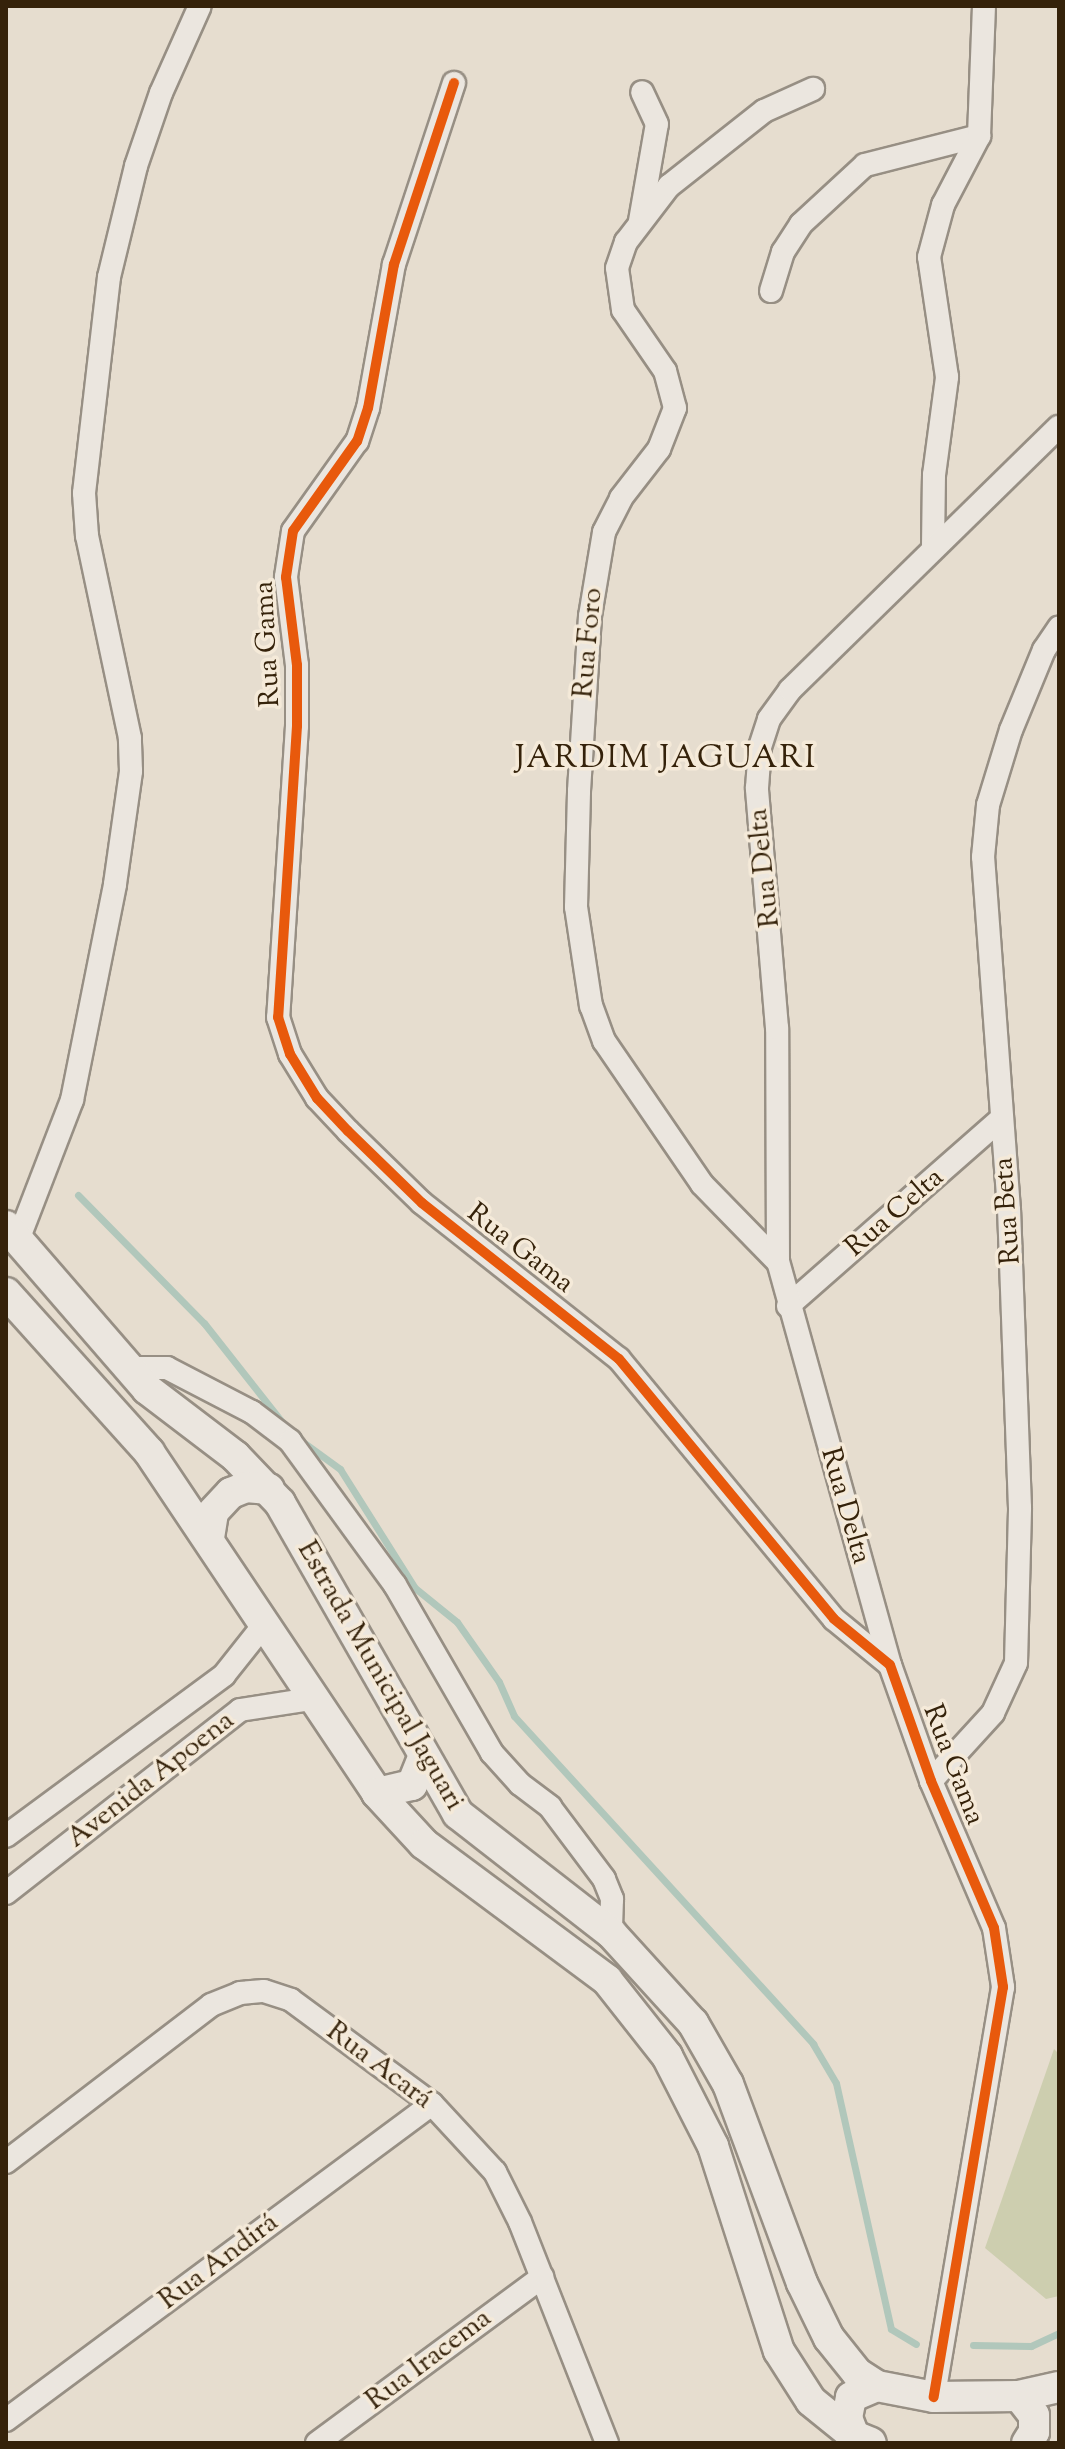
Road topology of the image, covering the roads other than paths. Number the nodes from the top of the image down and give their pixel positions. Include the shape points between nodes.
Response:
1 (200, 6) edge
2 (984, 6) edge
3 (454, 83) dead end
4 (813, 89) dead end
5 (642, 92) dead end
6 (979, 136) junction
7 (639, 222) junction
8 (771, 291) dead end
9 (1059, 427) edge
10 (933, 546) junction
11 (1059, 628) edge
12 (1001, 1119) junction
13 (12, 1233) edge
14 (778, 1262) junction
15 (6, 1293) edge
16 (788, 1306) junction
17 (127, 1368) junction
18 (269, 1489) junction
19 (209, 1538) junction
20 (263, 1626) junction
21 (890, 1665) junction
22 (310, 1699) junction
23 (423, 1758) junction
24 (931, 1781) junction
25 (377, 1793) junction
26 (6, 1836) edge
27 (6, 1893) edge
28 (611, 1933) junction
29 (432, 2104) junction
30 (6, 2162) edge
31 (542, 2277) junction
32 (877, 2386) junction
33 (1059, 2387) edge
34 (1019, 2396) junction
35 (934, 2397) junction
36 (6, 2420) edge
37 (862, 2440) edge
38 (317, 2443) edge
39 (607, 2443) edge
40 (1027, 2443) edge

1 - 13 street via 136,166 109,277 84,493 87,536 126,714 131,771 115,884 72,1100
2 - 6 street
3 - 21 street, Rua Gama via 394,264 368,408 357,441 293,531 286,577 297,665 297,726 278,1017 290,1054 317,1098 348,1131 422,1203 619,1359 834,1619
4 - 7 street, Rua Foro via 764,111 711,150 669,186
5 - 7 street via 657,124
6 - 8 street via 865,165 801,224 783,252
6 - 10 street via 943,205 931,246 930,282 947,377 934,475
7 - 14 street, Rua Foro via 617,268 617,294 665,371 675,408 668,432 604,532 596,569 579,791 576,907 581,958 604,1041 646,1109 702,1184
9 - 10 street, Rua Delta
10 - 14 street, Rua Delta via 790,690 769,719 760,747 757,788 777,1028
11 - 12 street, Rua Beta via 1044,650 1011,730 988,805 983,857
12 - 16 street, Rua Celta
12 - 24 street, Rua Beta via 1020,1508 1016,1663 993,1713
13 - 17 main road, Estrada Municipal Jaguari
14 - 16 street, Rua Delta
15 - 19 main road, Estrada Municipal Jaguari via 149,1452
16 - 21 street, Rua Delta
17 - 18 main road, Estrada Municipal Jaguari
17 - 28 street via 167,1368 252,1412 290,1441 395,1585 492,1753 550,1807 604,1879 612,1899
18 - 19 main road via 246,1487 231,1493 213,1512
18 - 23 main road, Estrada Municipal Jaguari
19 - 20 main road, Estrada Municipal Jaguari
20 - 22 main road, Estrada Municipal Jaguari
20 - 26 street, Avenida Apoena via 224,1675
21 - 24 street, Rua Gama
22 - 25 main road, Estrada Municipal Jaguari
22 - 27 street, Avenida Apoena via 240,1710
23 - 25 main road via 412,1785
23 - 28 main road, Estrada Municipal Jaguari via 467,1824
24 - 35 street, Rua Gama via 994,1928 1003,1987
25 - 37 main road, Estrada Municipal Jaguari via 424,1844 607,1980 667,2056 713,2146 779,2351 811,2401
28 - 32 main road, Estrada Municipal Jaguari via 693,2023 728,2084 802,2283 829,2338 857,2373
29 - 30 street, Rua Acará via 291,2000 264,1991 240,1993 211,2005
29 - 31 street, Rua Acará via 495,2172
29 - 36 street, Rua Andirá
31 - 38 street, Rua Iracema
31 - 39 street, Rua Acará
32 - 35 main road, Estrada Municipal Jaguari
32 - 37 main road via 851,2397 847,2418
33 - 34 main road, Estrada Municipal Jaguari
34 - 35 main road, Estrada Municipal Jaguari
34 - 40 main road via 1034,2415 1034,2432

